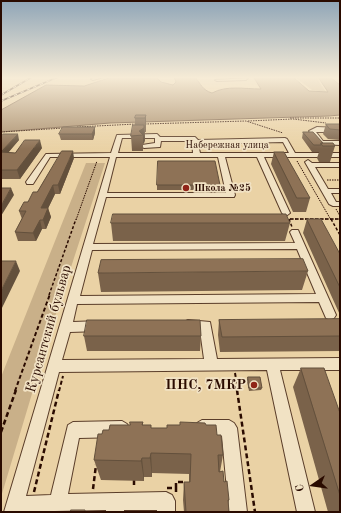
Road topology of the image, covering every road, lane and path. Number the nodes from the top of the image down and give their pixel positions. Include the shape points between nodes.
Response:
1 (340, 118) edge
2 (270, 120) junction
3 (246, 121) junction
4 (332, 123) edge
5 (138, 124) edge
6 (146, 124) edge
7 (77, 127) edge
8 (70, 128) edge
9 (340, 130) edge
10 (1, 132) edge
11 (204, 132) dead end
12 (286, 136) dead end
13 (207, 141) junction
14 (158, 142) junction
15 (195, 142) junction
16 (322, 143) junction
17 (340, 143) edge
18 (144, 146) dead end
19 (157, 154) junction
20 (100, 155) junction
21 (114, 155) junction
22 (197, 155) junction
23 (221, 155) junction
24 (260, 155) junction
25 (293, 155) junction
26 (304, 155) junction
27 (331, 155) junction
28 (340, 155) edge
29 (310, 165) junction
30 (340, 165) edge
31 (319, 180) junction
32 (340, 180) edge
33 (30, 182) dead end
34 (325, 191) junction
35 (340, 191) edge
36 (103, 195) junction
37 (340, 204) edge
38 (286, 213) edge
39 (330, 218) junction
40 (340, 219) edge
41 (295, 232) joint
42 (340, 235) edge
43 (301, 246) junction
44 (88, 247) junction
45 (322, 298) junction
46 (73, 300) junction
47 (330, 315) dead end
48 (176, 325) edge
49 (114, 326) edge
50 (66, 327) junction
51 (272, 364) junction
52 (340, 364) edge
53 (210, 365) junction
54 (234, 365) junction
55 (54, 366) junction
56 (190, 428) edge
57 (136, 429) edge
58 (1, 432) edge
59 (97, 460) edge
60 (134, 480) dead end
61 (190, 482) edge
62 (134, 488) junction
63 (138, 488) dead end
64 (163, 488) dead end
65 (176, 488) junction
66 (100, 489) dead end
67 (176, 495) dead end
68 (119, 501) edge
69 (57, 508) edge
70 (14, 509) edge
71 (166, 512) edge
72 (238, 512) edge
73 (255, 512) edge
74 (306, 512) edge

1 - 2 path via 304,117
2 - 3 path
2 - 4 path via 292,119
3 - 6 path
3 - 12 path via 280,131
5 - 7 path
8 - 10 path
9 - 16 street via 312,131
11 - 13 street
13 - 15 street
13 - 25 street via 285,140
14 - 15 street
14 - 18 street
14 - 19 street
14 - 21 street, Курсантский бульвар via 157,136 119,136
15 - 22 street
16 - 17 street
16 - 27 street
19 - 21 street, Набережная улица
19 - 22 street, Набережная улица
20 - 21 street, Набережная улица
20 - 33 street, Набережная улица via 48,155
20 - 58 path
21 - 36 street, Курсантский бульвар
22 - 23 street, Набережная улица
23 - 24 street, Набережная улица
23 - 36 street via 231,195
24 - 25 street, Набережная улица
24 - 38 street
25 - 26 street, Набережная улица
25 - 39 path
26 - 27 street, Набережная улица
26 - 29 street
27 - 28 street, Набережная улица
29 - 30 street
29 - 31 street
31 - 32 path
31 - 34 street
34 - 35 street
34 - 37 street via 333,204
36 - 44 street, Курсантский бульвар
39 - 40 path
39 - 41 path via 288,219
39 - 42 path
41 - 43 street
43 - 44 street
43 - 45 street
44 - 46 street, Курсантский бульвар
45 - 46 street
45 - 47 street
46 - 50 street, Курсантский бульвар
48 - 53 street via 206,325
49 - 50 street
50 - 55 street, Курсантский бульвар
51 - 52 street
51 - 54 street
51 - 74 street
53 - 54 street
53 - 55 street
54 - 73 path
55 - 70 street, Курсантский бульвар
56 - 72 street via 229,428
57 - 69 street via 73,430
59 - 66 path via 93,489
60 - 62 path
61 - 65 path via 176,482
62 - 63 path
62 - 68 path
64 - 65 path
65 - 67 path
68 - 69 street
68 - 71 street via 166,501
69 - 70 street

